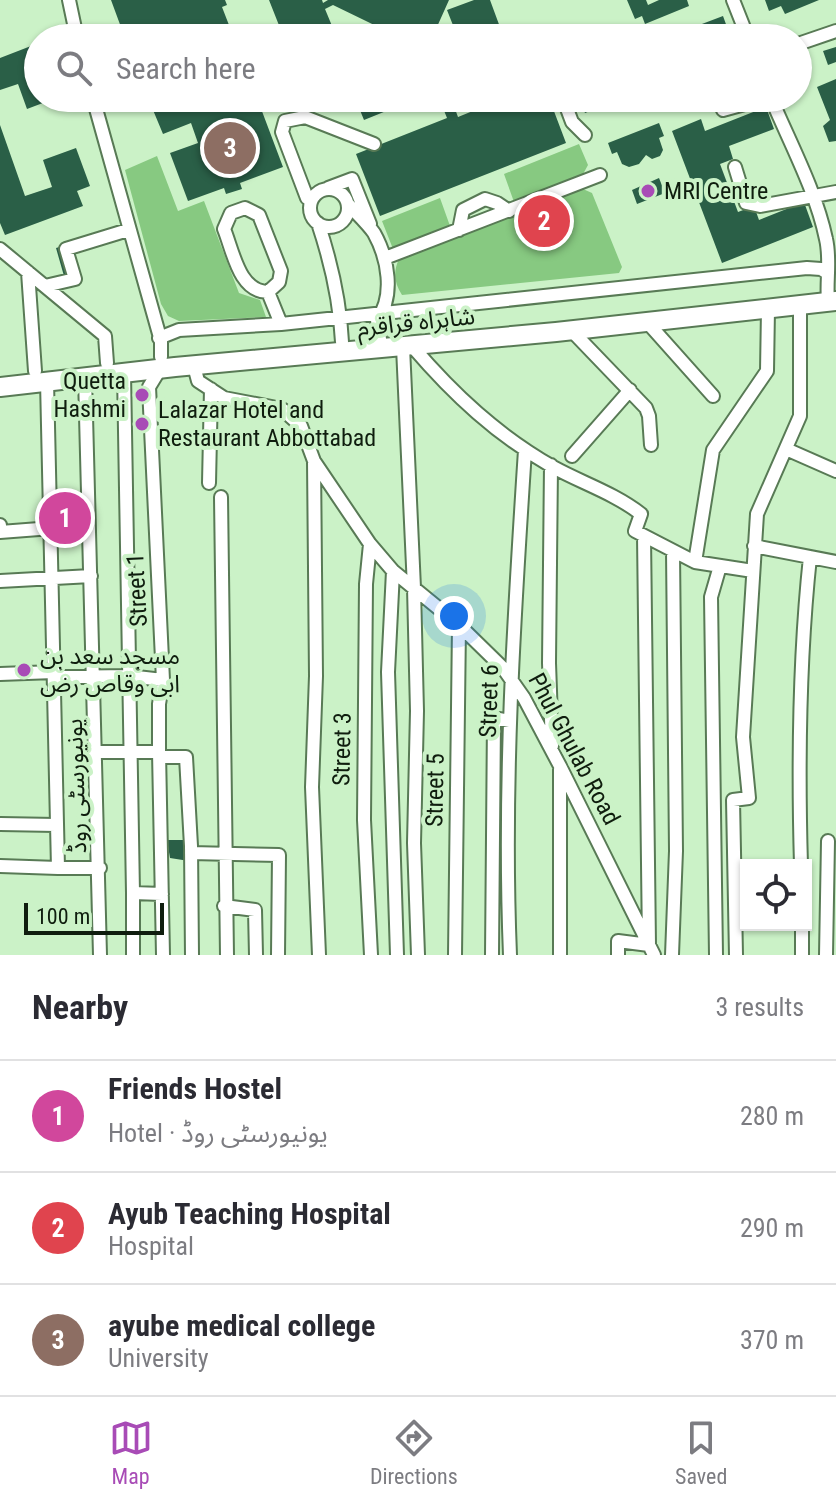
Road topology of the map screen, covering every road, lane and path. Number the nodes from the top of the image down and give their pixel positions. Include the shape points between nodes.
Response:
1 (69, 0) edge
2 (733, 0) edge
3 (74, 24) edge
4 (742, 24) edge
5 (836, 31) edge
6 (812, 39) edge
7 (97, 112) edge
8 (568, 112) edge
9 (775, 112) edge
10 (585, 135) dead end
11 (374, 144) dead end
12 (735, 167) dead end
13 (600, 175) dead end
14 (325, 190) junction
15 (836, 192) edge
16 (812, 196) junction
17 (307, 198) dead end
18 (348, 204) junction
19 (509, 211) junction
20 (318, 223) junction
21 (128, 230) junction
22 (459, 230) junction
23 (373, 231) junction
24 (827, 242) junction
25 (0, 249) edge
26 (385, 258) junction
27 (801, 269) junction
28 (28, 272) junction
29 (831, 283) edge
30 (45, 286) junction
31 (268, 292) junction
32 (386, 295) junction
33 (800, 305) junction
34 (768, 309) junction
35 (403, 310) junction
36 (383, 312) junction
37 (152, 316) junction
38 (341, 317) junction
39 (647, 322) junction
40 (281, 324) junction
41 (179, 330) junction
42 (571, 330) junction
43 (159, 338) junction
44 (380, 339) junction
45 (342, 342) junction
46 (407, 347) junction
47 (107, 363) junction
48 (161, 363) junction
49 (194, 366) junction
50 (124, 373) junction
51 (0, 375) edge
52 (41, 376) junction
53 (85, 377) junction
54 (0, 387) edge
55 (211, 389) junction
56 (630, 390) junction
57 (713, 396) dead end
58 (651, 445) dead end
59 (786, 449) junction
60 (525, 450) junction
61 (572, 456) dead end
62 (314, 461) junction
63 (551, 465) junction
64 (836, 471) edge
65 (209, 483) dead end
66 (221, 497) dead end
67 (0, 525) edge
68 (52, 528) junction
69 (644, 536) junction
70 (370, 544) junction
71 (754, 546) junction
72 (673, 551) junction
73 (810, 557) junction
74 (695, 562) junction
75 (836, 562) edge
76 (720, 566) junction
77 (393, 571) junction
78 (753, 571) junction
79 (91, 576) junction
80 (53, 579) junction
81 (0, 581) edge
82 (414, 588) junction
83 (459, 625) junction
84 (0, 674) edge
85 (54, 675) junction
86 (128, 676) junction
87 (95, 677) junction
88 (163, 680) junction
89 (512, 680) junction
90 (510, 721) junction
91 (97, 752) junction
92 (132, 752) junction
93 (552, 752) junction
94 (159, 754) junction
95 (560, 766) junction
96 (0, 824) edge
97 (56, 825) junction
98 (828, 841) dead end
99 (191, 853) junction
100 (225, 855) junction
101 (801, 859) edge
102 (0, 866) edge
103 (58, 868) junction
104 (100, 868) junction
105 (133, 893) junction
106 (162, 894) junction
107 (224, 906) junction
108 (802, 931) edge
109 (645, 950) edge
110 (100, 955) edge
111 (133, 955) edge
112 (163, 955) edge
113 (192, 955) edge
114 (227, 955) edge
115 (256, 955) edge
116 (278, 955) edge
117 (319, 955) edge
118 (371, 955) edge
119 (397, 955) edge
120 (418, 955) edge
121 (455, 955) edge
122 (492, 955) edge
123 (510, 955) edge
124 (560, 955) edge
125 (618, 955) edge
126 (672, 955) edge
127 (716, 955) edge
128 (736, 955) edge
129 (802, 955) edge
130 (826, 955) edge

1 - 3 street
2 - 4 street
5 - 6 street
7 - 21 street
8 - 10 street
9 - 16 street
11 - 17 street via 305,117 285,121 282,132
12 - 16 street via 746,203 760,206
13 - 19 street
14 - 18 street via 339,192
14 - 20 street via 311,203
14 - 23 street via 352,179
15 - 16 street
16 - 24 street
18 - 20 street via 340,224
18 - 23 street
19 - 22 street
19 - 22 street via 485,199 463,210
20 - 38 street
21 - 30 street via 66,249 75,279
21 - 37 street
22 - 26 street
23 - 26 street
24 - 27 street via 815,263
24 - 29 street
25 - 28 street
26 - 32 street
27 - 29 street via 814,268
27 - 35 street
28 - 30 street
28 - 52 street
29 - 33 highway, شاہراہ قراقرم
29 - 44 highway, شاہراہ قراقرم
30 - 47 street via 105,336
31 - 31 street via 279,282 281,271 259,215 237,209 224,229 246,284
31 - 40 street
32 - 35 street
32 - 36 street
33 - 34 highway, شاہراہ قراقرم
33 - 59 street via 800,416
34 - 39 highway, شاہراہ قراقرم
34 - 74 street via 767,371 713,450
35 - 36 street
36 - 38 street
36 - 44 street via 377,320
37 - 41 street
37 - 43 street
38 - 40 street
38 - 45 street
39 - 42 highway, شاہراہ قراقرم
39 - 57 street
40 - 41 street
41 - 43 street
42 - 46 highway, شاہراہ قراقرم
42 - 56 street
43 - 48 street
44 - 45 highway, شاہراہ قراقرم
45 - 48 highway, شاہراہ قراقرم
46 - 49 highway, شاہراہ قراقرم
46 - 60 street via 450,391
46 - 82 street
47 - 48 highway, شاہراہ قراقرم
47 - 52 highway, شاہراہ قراقرم
48 - 49 highway, شاہراہ قراقرم
48 - 50 highway, شاہراہ قراقرم
48 - 88 street, Street 1 via 149,387
49 - 55 street via 198,381
50 - 53 highway, شاہراہ قراقرم
50 - 86 street
51 - 52 highway, شاہراہ قراقرم
52 - 53 highway, شاہراہ قراقرم
52 - 54 highway, شاہراہ قراقرم
52 - 68 street
53 - 79 street, یونیورسٹی روڈ
55 - 62 street, Phul Ghulab Road via 224,398 282,409 301,426
55 - 65 street
56 - 58 street via 649,416
56 - 61 street
59 - 64 street
59 - 71 street via 757,514
60 - 63 street
60 - 89 street, Street 6
62 - 70 street, Phul Ghulab Road
62 - 117 street via 312,787
63 - 69 street via 628,504 641,514 635,531
63 - 93 street
66 - 100 street
67 - 68 street via 0,532
68 - 80 street
69 - 72 street
69 - 109 street
70 - 77 street, Phul Ghulab Road
70 - 118 street, Street 3 via 364,820
71 - 73 street
71 - 78 street
72 - 74 street
72 - 126 street
73 - 75 street
73 - 101 street via 799,721
74 - 76 street
76 - 78 street
76 - 127 street via 711,597
77 - 82 street, Phul Ghulab Road
77 - 119 street via 388,672
78 - 128 street via 743,737 749,798 733,800
79 - 80 street
79 - 87 street, یونیورسٹی روڈ
80 - 81 street
80 - 85 street
82 - 83 street, Phul Ghulab Road
82 - 120 street
83 - 89 street, Phul Ghulab Road
83 - 121 street, Street 5
84 - 85 street
85 - 87 street
85 - 97 street
86 - 87 street
86 - 88 street
86 - 92 street
87 - 91 street, یونیورسٹی روڈ
88 - 94 street, Street 1
89 - 90 street, Street 6
89 - 93 street, Phul Ghulab Road
90 - 122 street via 494,718
90 - 123 street, Street 6
91 - 92 street
91 - 104 street, یونیورسٹی روڈ
92 - 94 street
92 - 105 street
93 - 95 street, Phul Ghulab Road
94 - 99 street via 186,757
94 - 106 street, Street 1
95 - 109 street, Phul Ghulab Road
95 - 124 street
96 - 97 street
97 - 103 street
98 - 130 street
99 - 100 street
99 - 113 street
100 - 107 street
100 - 116 street via 279,855
102 - 103 street
103 - 104 street
104 - 110 street, یونیورسٹی روڈ
105 - 106 street
105 - 111 street
106 - 112 street, Street 1
107 - 114 street
107 - 115 street via 255,910
108 - 129 street
109 - 125 street via 618,941

